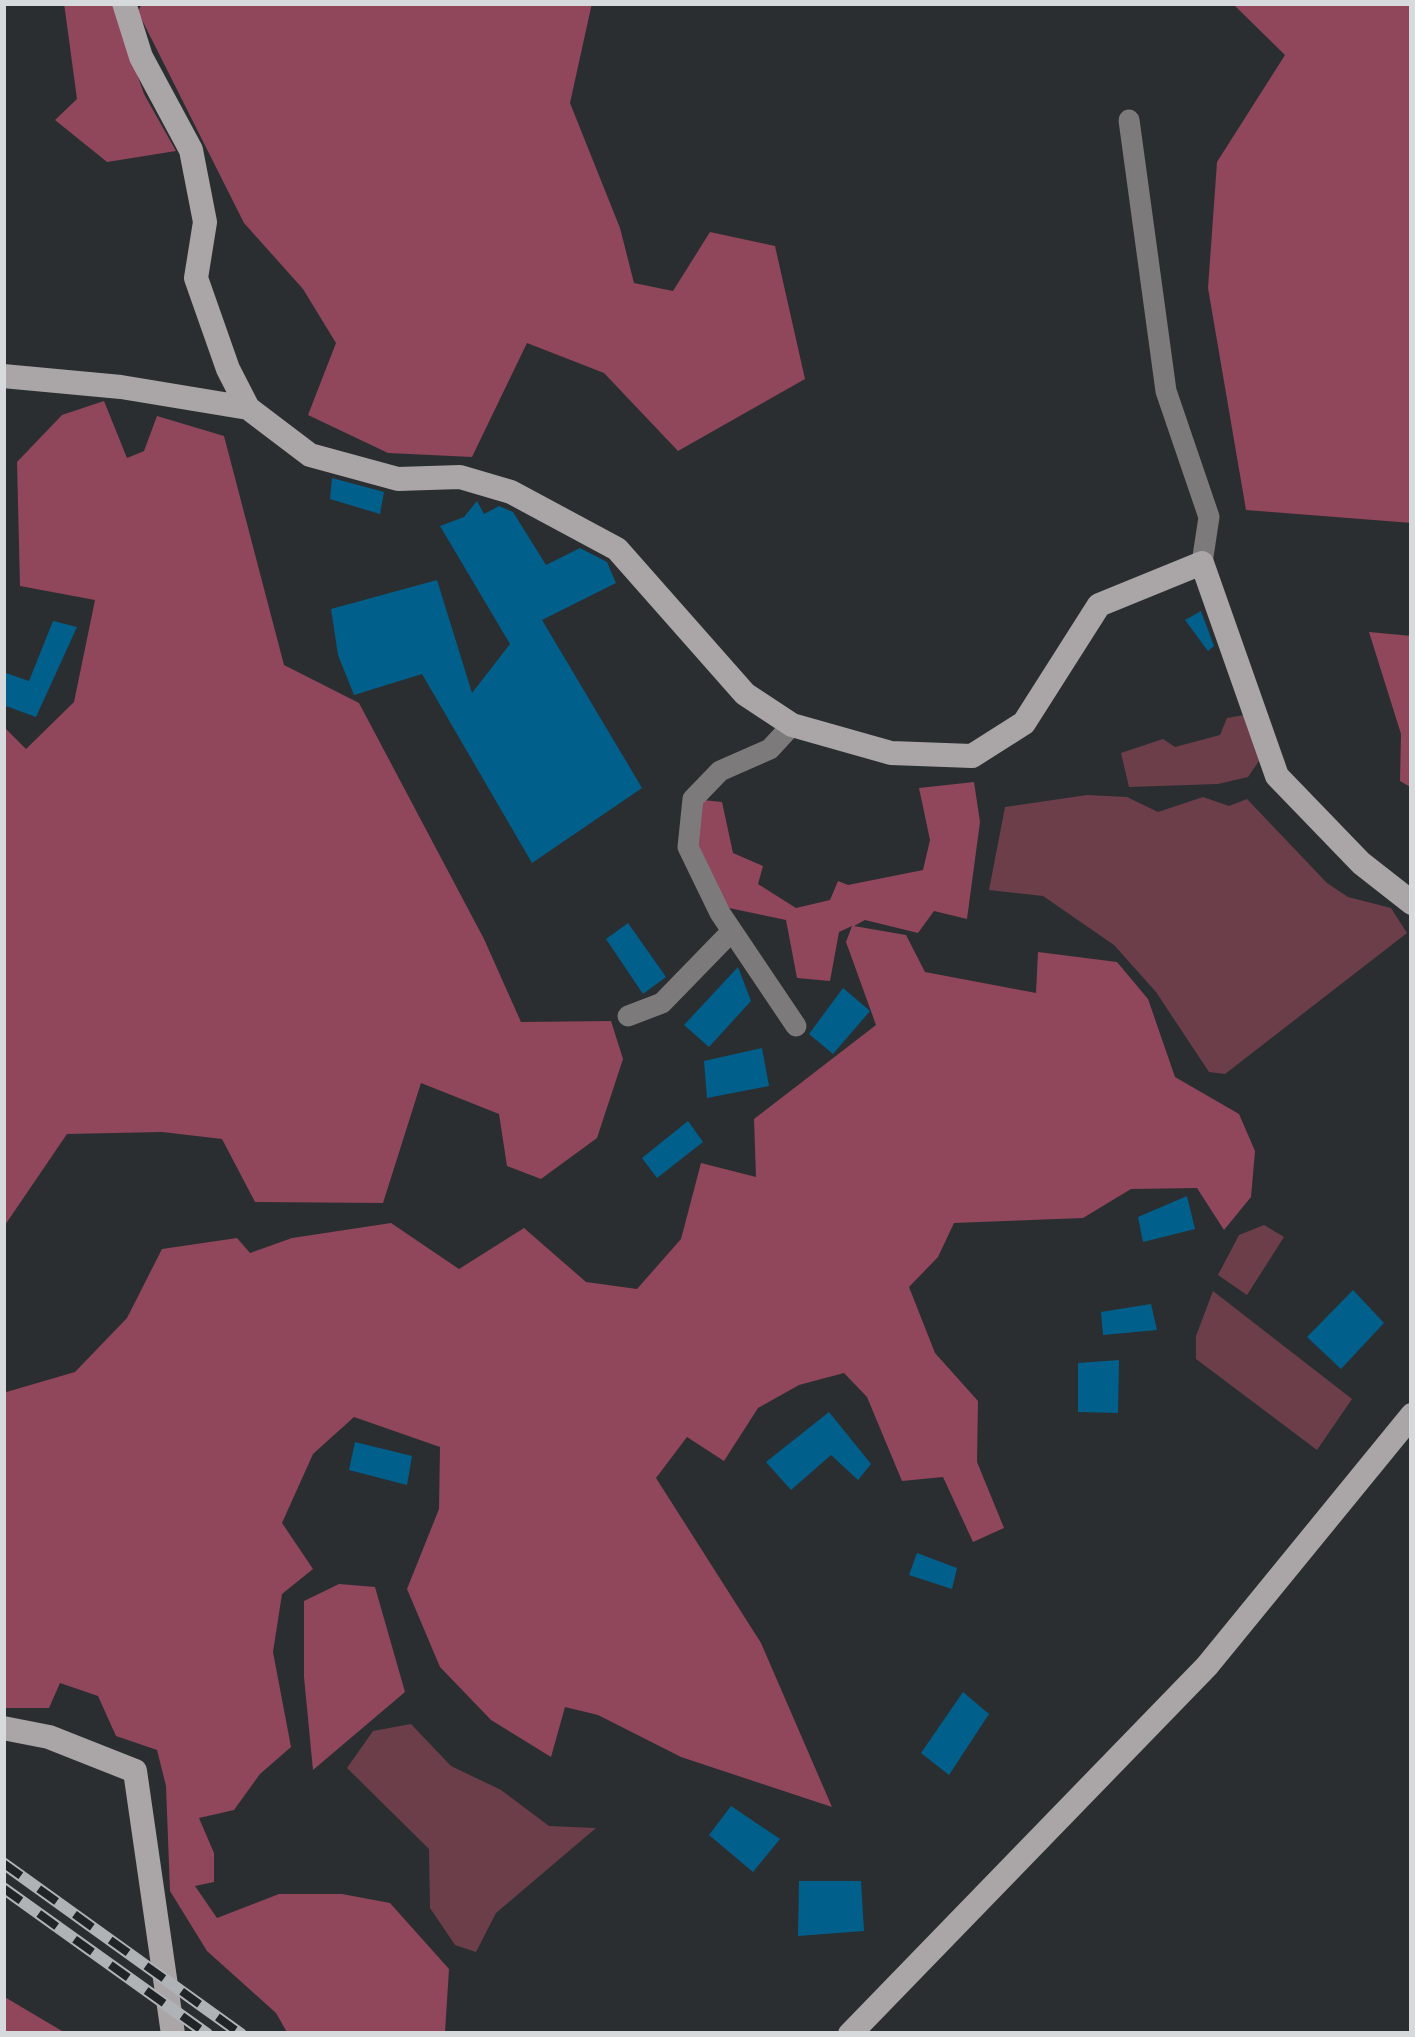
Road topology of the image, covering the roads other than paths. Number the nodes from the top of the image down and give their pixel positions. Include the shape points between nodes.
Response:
1 (124, 3) edge
2 (1130, 120) dead end
3 (3, 376) edge
4 (248, 409) junction
5 (1202, 563) junction
6 (792, 725) junction
7 (1412, 903) edge
8 (732, 931) junction
9 (628, 1016) dead end
10 (796, 1026) dead end
11 (1412, 1415) edge
12 (3, 1728) edge
13 (173, 2034) edge
14 (850, 2034) edge

1 - 4 street via 142,57 191,150 205,222 196,278
2 - 5 street via 1166,391 1209,517
3 - 4 street
4 - 6 street via 310,455 398,479 460,477 511,492 617,548 745,694
5 - 6 street via 1099,604 1024,723 972,756 891,753
5 - 7 street via 1277,776
6 - 8 street via 770,749 720,771 693,799 688,847
8 - 9 street via 662,1003
8 - 10 street
11 - 14 street via 1207,1666
12 - 13 street via 135,1771

